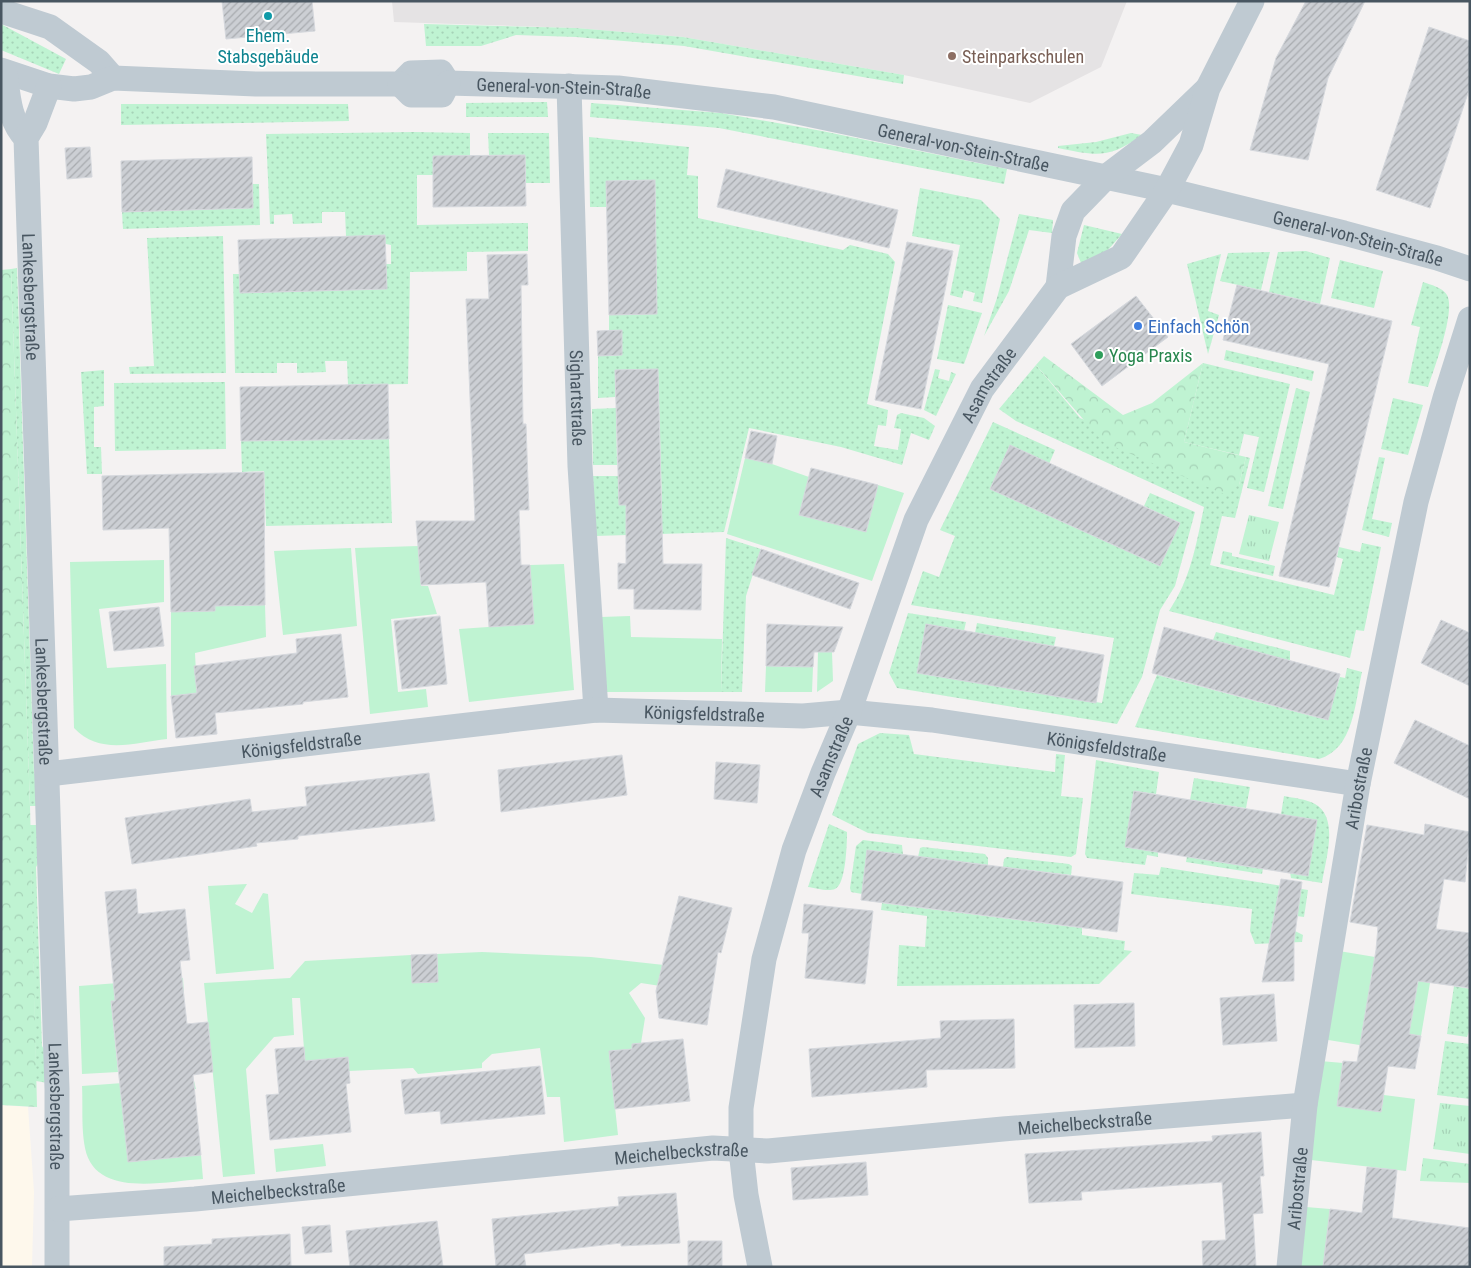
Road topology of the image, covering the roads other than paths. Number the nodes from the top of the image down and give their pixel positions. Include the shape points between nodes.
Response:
1 (36, 1) edge
2 (1252, 1) edge
3 (1, 11) edge
4 (50, 27) junction
5 (2, 72) edge
6 (113, 78) junction
7 (49, 86) junction
8 (569, 86) junction
9 (1208, 88) junction
10 (26, 138) junction
11 (1107, 176) junction
12 (1166, 190) junction
13 (1470, 269) edge
14 (1058, 287) junction
15 (1470, 319) edge
16 (596, 710) junction
17 (849, 712) junction
18 (48, 774) junction
19 (1358, 784) junction
20 (1305, 1105) junction
21 (741, 1150) junction
22 (58, 1209) junction
23 (57, 1267) edge
24 (760, 1267) edge
25 (1289, 1267) edge

1 - 4 street
2 - 9 street, Asamstraße
3 - 4 street
4 - 6 street via 99,62
5 - 7 street, General-von-Stein-Straße
5 - 10 street, Lankesbergstraße via 10,108 18,130
6 - 7 street, General-von-Stein-Straße via 74,89
6 - 8 street, General-von-Stein-Straße via 256,84 400,84 411,73 441,72 448,83
7 - 10 street, Lankesbergstraße
8 - 11 street, General-von-Stein-Straße via 696,96 774,107
8 - 16 street, Sighartstraße via 580,466
9 - 11 street, Asamstraße via 1152,142
9 - 12 street, Asamstraße via 1191,145
10 - 18 street, Lankesbergstraße
11 - 12 street, General-von-Stein-Straße
11 - 14 street, Asamstraße via 1073,211 1064,236
12 - 13 street, General-von-Stein-Straße via 1344,233
12 - 14 street, Asamstraße via 1121,256
14 - 17 street, Asamstraße via 982,389 929,492 916,520
15 - 19 street, Aribostraße via 1416,502
16 - 17 street, Königsfeldstraße via 803,716
16 - 18 street, Königsfeldstraße
17 - 19 street, Königsfeldstraße via 951,722
17 - 21 street, Asamstraße via 794,850 764,959 741,1108
18 - 22 street, Lankesbergstraße
19 - 20 street, Aribostraße
20 - 21 street, Meichelbeckstraße via 768,1151
20 - 25 street, Aribostraße
21 - 22 street, Meichelbeckstraße via 713,1148 195,1199
21 - 24 street, Asamstraße
22 - 23 street, Lankesbergstraße

